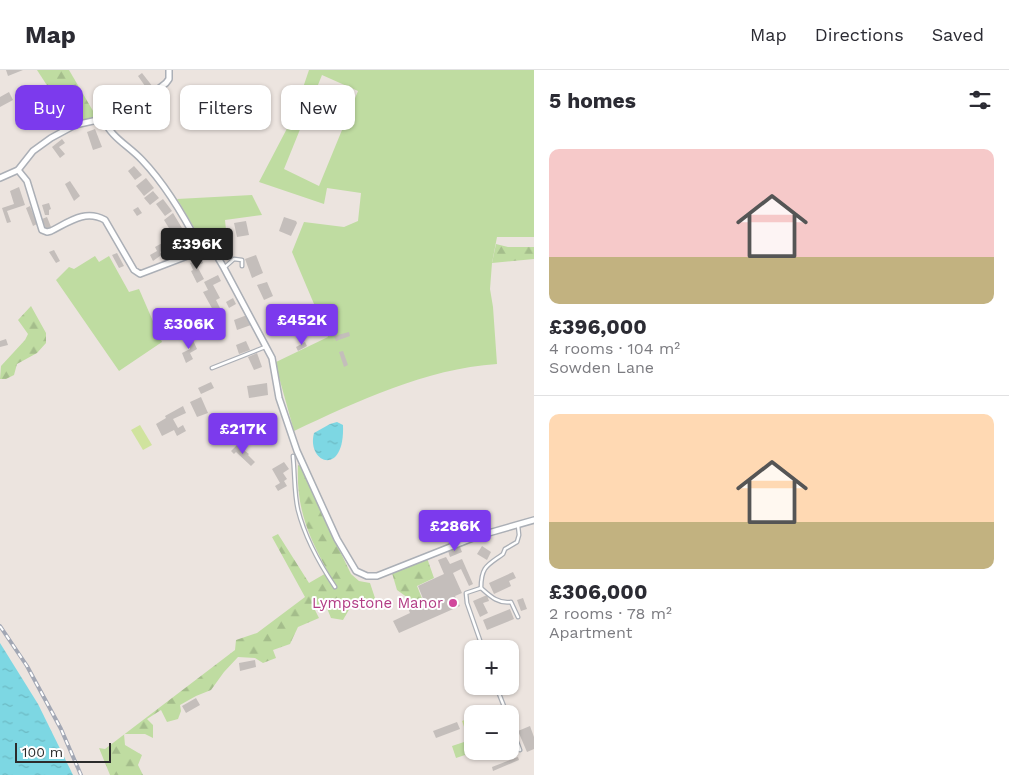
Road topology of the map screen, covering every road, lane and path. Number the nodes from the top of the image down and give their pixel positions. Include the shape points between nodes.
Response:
1 (169, 70) edge
2 (163, 85) edge
3 (93, 120) edge
4 (109, 130) edge
5 (18, 170) junction
6 (0, 178) edge
7 (203, 250) junction
8 (242, 266) dead end
9 (224, 268) junction
10 (267, 346) junction
11 (212, 368) dead end
12 (297, 451) junction
13 (293, 456) joint
14 (534, 520) edge
15 (518, 525) junction
16 (336, 586) dead end
17 (481, 588) junction
18 (518, 617) dead end
19 (480, 640) edge

1 - 2 street via 169,79
3 - 5 street via 75,124 51,138 33,151
4 - 7 street via 164,186
5 - 6 street
5 - 7 street via 27,181 44,232 80,216 97,216 105,220 134,270 140,274
7 - 9 street via 217,256
8 - 9 lane via 242,260 234,259
9 - 10 street
10 - 11 lane
10 - 12 street via 279,398
12 - 13 street
12 - 15 street via 337,539 356,571 367,576 377,576 478,536
13 - 16 lane via 298,509 306,538
14 - 15 street
15 - 17 lane via 517,542 490,562 483,571
17 - 18 lane via 496,600 511,602
17 - 19 lane via 466,593

